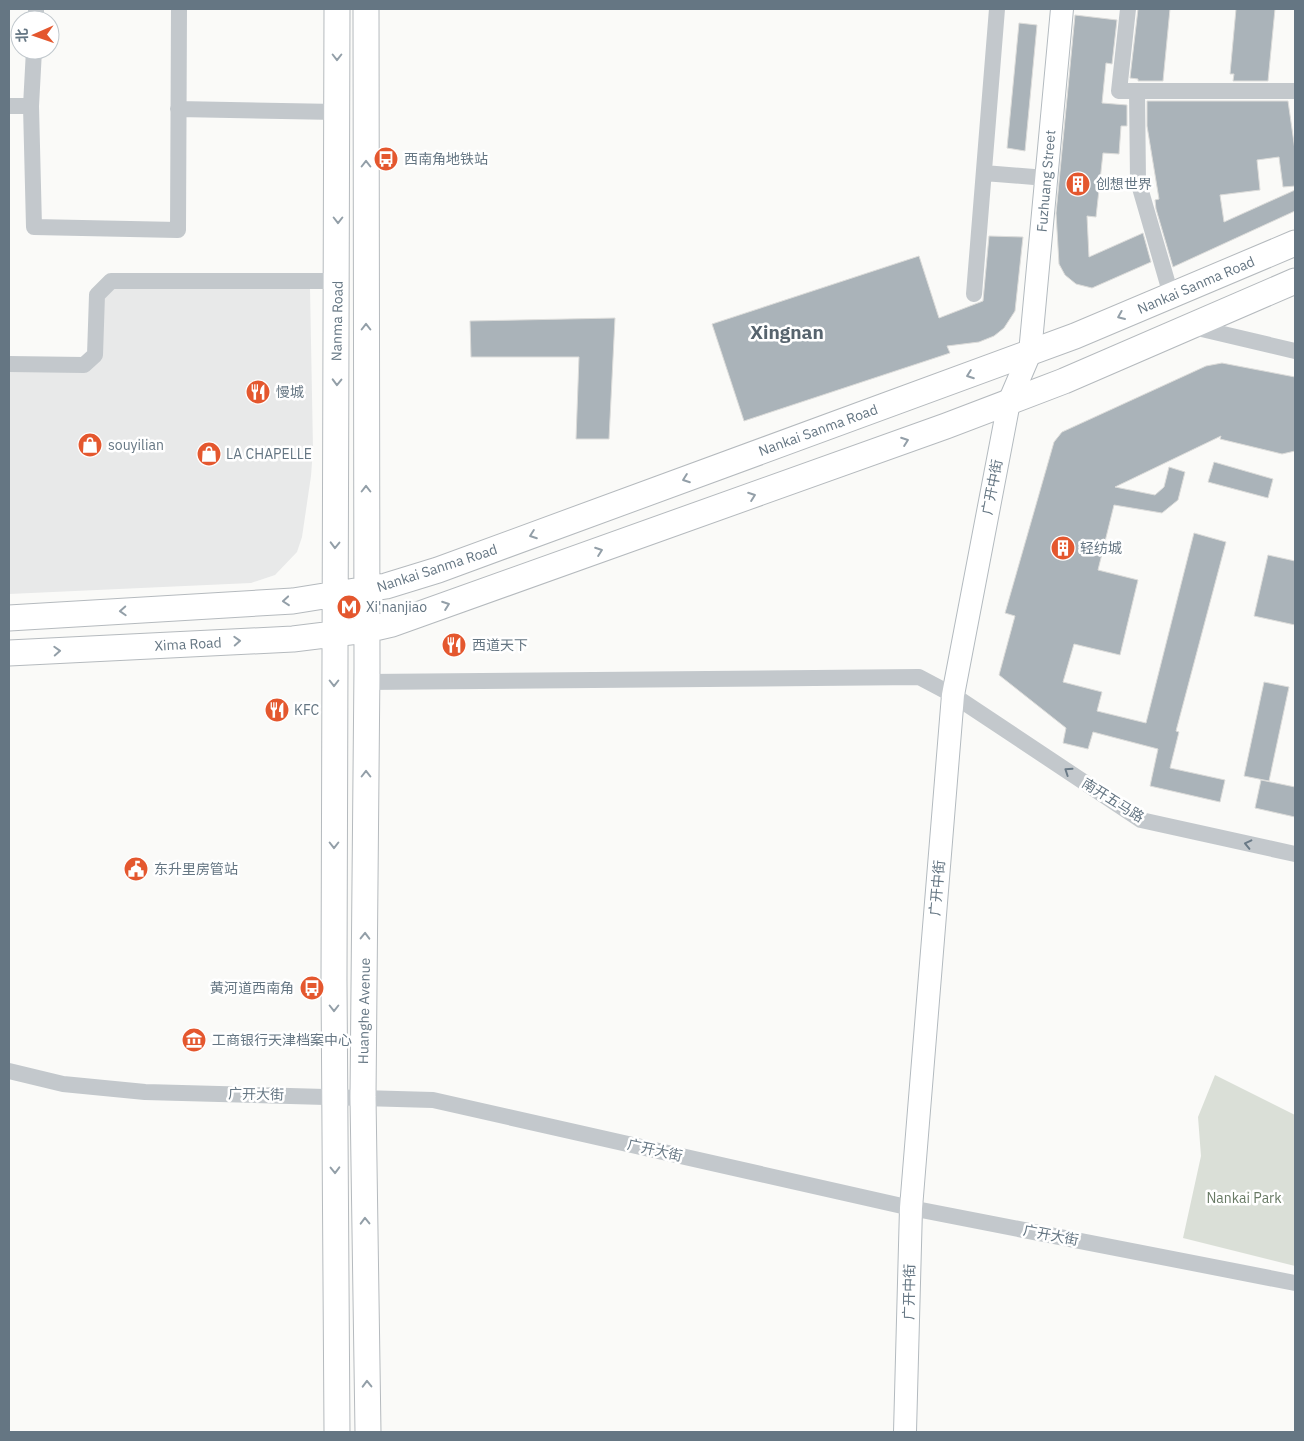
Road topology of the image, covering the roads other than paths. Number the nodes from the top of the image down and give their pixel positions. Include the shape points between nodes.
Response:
1 (179, 9) edge
2 (337, 9) edge
3 (366, 9) edge
4 (997, 9) edge
5 (1062, 9) edge
6 (1128, 9) edge
7 (33, 60) edge
8 (1295, 91) edge
9 (1137, 92) junction
10 (9, 106) edge
11 (31, 106) junction
12 (178, 109) junction
13 (337, 112) junction
14 (984, 173) junction
15 (1046, 178) junction
16 (1295, 243) edge
17 (1295, 280) edge
18 (338, 281) junction
19 (974, 294) dead end
20 (1171, 295) junction
21 (1189, 326) junction
22 (1295, 351) edge
23 (1030, 353) junction
24 (9, 364) edge
25 (1009, 402) junction
26 (366, 590) junction
27 (334, 596) junction
28 (9, 618) edge
29 (366, 630) junction
30 (334, 634) junction
31 (9, 653) edge
32 (367, 682) junction
33 (953, 694) junction
34 (1295, 854) edge
35 (9, 1071) edge
36 (334, 1096) junction
37 (363, 1098) junction
38 (910, 1208) junction
39 (1295, 1283) edge
40 (338, 1432) edge
41 (368, 1432) edge
42 (905, 1432) edge

1 - 12 street
2 -> 13 main road, Nanma Road
26 -> 3 main road, Nanma Road
4 - 14 street
5 - 15 street, Fuzhuang Street
6 - 9 street via 1119,91
7 - 11 street
8 - 9 street
9 - 20 street via 1138,181
10 - 11 street
11 - 12 street via 34,228 178,230
12 - 13 street
13 -> 18 main road, Nanma Road
14 - 15 street
14 - 19 street
15 - 23 street, Fuzhuang Street
16 - 20 main road, Nankai Sanma Road
17 - 21 main road
18 - 24 street via 111,281 98,295 95,355 84,365
18 -> 27 main road, Nanma Road
20 -> 23 main road, Nankai Sanma Road
21 - 22 street
21 - 25 main road
23 - 25 street, 广开中街
23 -> 26 main road, Nankai Sanma Road via 438,570
29 -> 25 main road via 430,611
25 - 33 street, 广开中街
26 - 27 main road, Nankai Sanma Road
26 - 29 main road, Huanghe Avenue
27 -> 28 main road via 257,604
27 - 30 main road, Nanma Road
29 - 30 main road, Xima Road
29 - 32 main road, Huanghe Avenue
31 -> 30 main road, Xima Road via 293,639
30 -> 36 main road
32 - 33 street, 南开五马路 via 918,677
37 -> 32 main road, Huanghe Avenue
34 -> 33 street, 南开五马路 via 1141,820
33 - 38 street, 广开中街
35 - 36 street, 广开大街 via 63,1084 145,1092
36 - 37 street, 广开大街
36 -> 40 main road
37 - 38 street, 广开大街 via 433,1100
41 -> 37 main road, Huanghe Avenue
38 - 39 street, 广开大街
38 - 42 street, 广开中街

